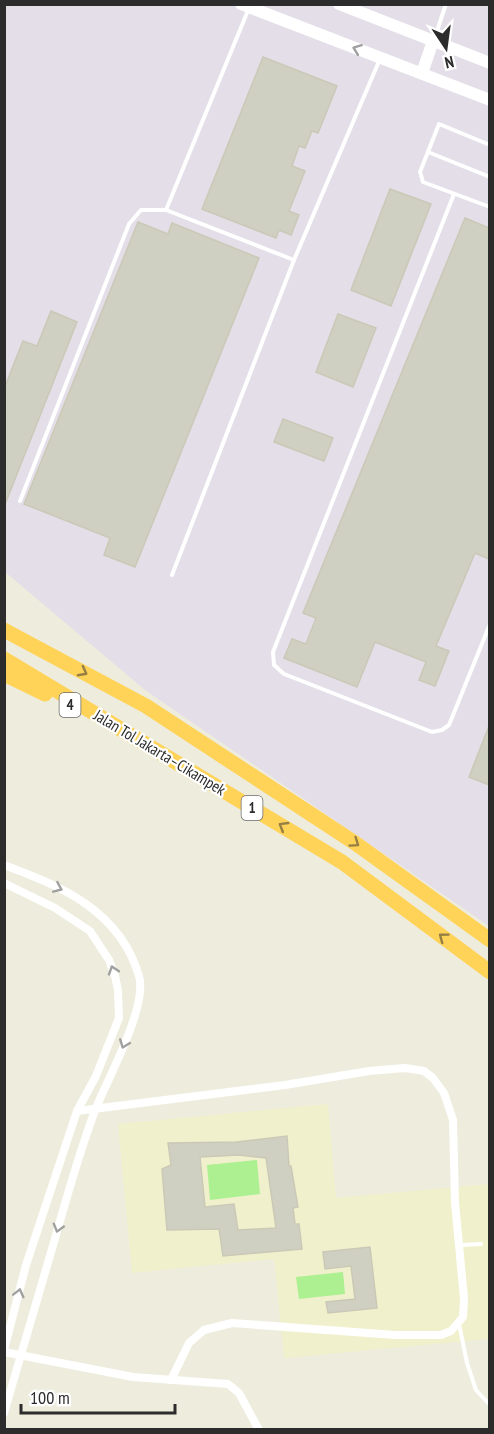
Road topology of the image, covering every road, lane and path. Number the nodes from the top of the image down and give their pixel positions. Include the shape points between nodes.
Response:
1 (339, 4) edge
2 (446, 4) edge
3 (245, 6) edge
4 (434, 41) junction
5 (380, 58) junction
6 (489, 63) edge
7 (422, 73) junction
8 (489, 100) edge
9 (489, 145) edge
10 (428, 152) junction
11 (489, 177) edge
12 (454, 194) junction
13 (489, 207) edge
14 (166, 210) junction
15 (294, 260) junction
16 (20, 501) dead end
17 (172, 575) dead end
18 (489, 624) edge
19 (4, 630) edge
20 (4, 659) edge
21 (4, 674) edge
22 (135, 736) junction
23 (4, 865) edge
24 (4, 883) edge
25 (489, 940) edge
26 (489, 972) edge
27 (96, 1108) junction
28 (77, 1111) junction
29 (481, 1244) dead end
30 (460, 1245) junction
31 (459, 1323) junction
32 (4, 1351) edge
33 (21, 1356) junction
34 (171, 1380) junction
35 (489, 1405) edge
36 (4, 1413) edge
37 (260, 1430) edge

1 - 4 street
2 - 4 lane
5 -> 3 street
3 - 14 lane
4 - 6 street
4 - 7 street
5 - 7 street
5 - 15 lane
7 - 8 street
9 - 10 lane via 439,124
10 - 11 lane
10 - 12 lane via 420,172 423,182
12 - 13 lane
12 - 18 lane via 273,652 274,665 284,674 432,732 449,725
14 - 15 lane
14 - 16 lane via 141,210 129,224
15 - 17 lane
19 -> 25 highway, Jalan Tol Jakarta–Cikampek / 1 via 146,706 355,843
20 - 22 highway, Jalan Tol Jakarta–Cikampek / 1
21 - 22 highway, 4
26 -> 22 highway, Jalan Tol Jakarta–Cikampek / 1 via 342,862
23 -> 27 street via 73,895 96,910 127,945 138,972 141,990 132,1022
28 -> 24 street via 119,1018 115,976 90,931 55,908
27 - 28 street
27 - 30 street via 369,1071 424,1071 444,1093 453,1120
27 -> 33 street
32 -> 28 street via 26,1265
29 - 30 lane
30 - 31 street via 464,1298
31 - 34 street via 441,1335 417,1336 232,1323 204,1330 189,1343
31 - 35 lane via 476,1390
32 - 33 street
33 - 34 street via 133,1377
33 - 36 street
34 - 37 street via 228,1384 239,1393

